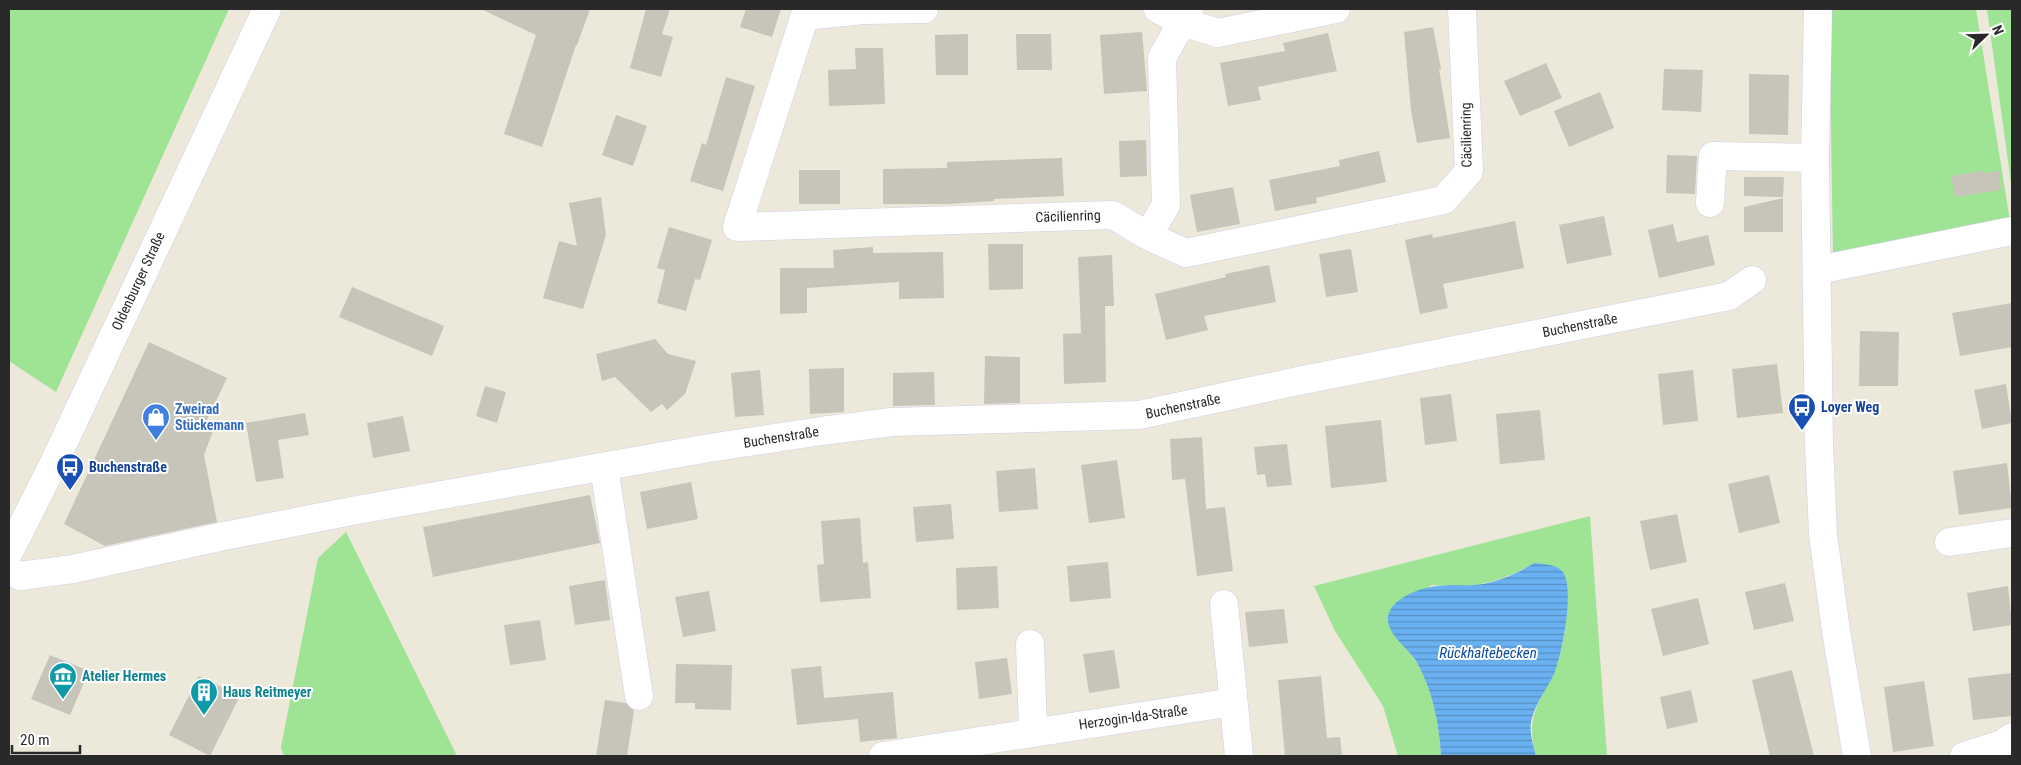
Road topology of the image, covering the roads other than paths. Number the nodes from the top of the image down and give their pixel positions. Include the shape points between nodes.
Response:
1 (267, 9) edge
2 (924, 9) edge
3 (1158, 9) edge
4 (1336, 9) edge
5 (1462, 9) edge
6 (1818, 9) edge
7 (806, 12) edge
8 (1186, 15) edge
9 (1815, 158) junction
10 (1710, 203) dead end
11 (2012, 231) edge
12 (1148, 236) junction
13 (1818, 270) junction
14 (1752, 280) dead end
15 (604, 467) junction
16 (2012, 533) edge
17 (1949, 542) dead end
18 (9, 552) edge
19 (9, 572) edge
20 (1224, 604) dead end
21 (1030, 644) dead end
22 (639, 696) dead end
23 (1233, 702) junction
24 (1033, 732) junction
25 (2012, 737) edge
26 (884, 756) edge
27 (1239, 756) edge
28 (1857, 756) edge
29 (1964, 756) edge

1 - 18 street, Oldenburger Straße
2 - 7 street
3 - 8 street
4 - 8 street via 1218,33
5 - 12 street, Cäcilienring via 1469,171 1444,200 1186,253
6 - 9 street
7 - 12 street, Cäcilienring via 737,228 1112,215
8 - 12 street via 1162,58 1166,205
9 - 10 street via 1712,156
9 - 13 street
11 - 13 street
13 - 28 street via 1823,534
14 - 15 street, Buchenstraße via 1729,296 1139,415 892,422 703,448
15 - 19 street, Buchenstraße via 289,523 72,568 20,576
15 - 22 street
16 - 17 street
20 - 23 street
21 - 24 street
23 - 24 street, Herzogin-Ida-Straße
23 - 27 street
24 - 26 street, Herzogin-Ida-Straße
25 - 29 street via 2002,744

